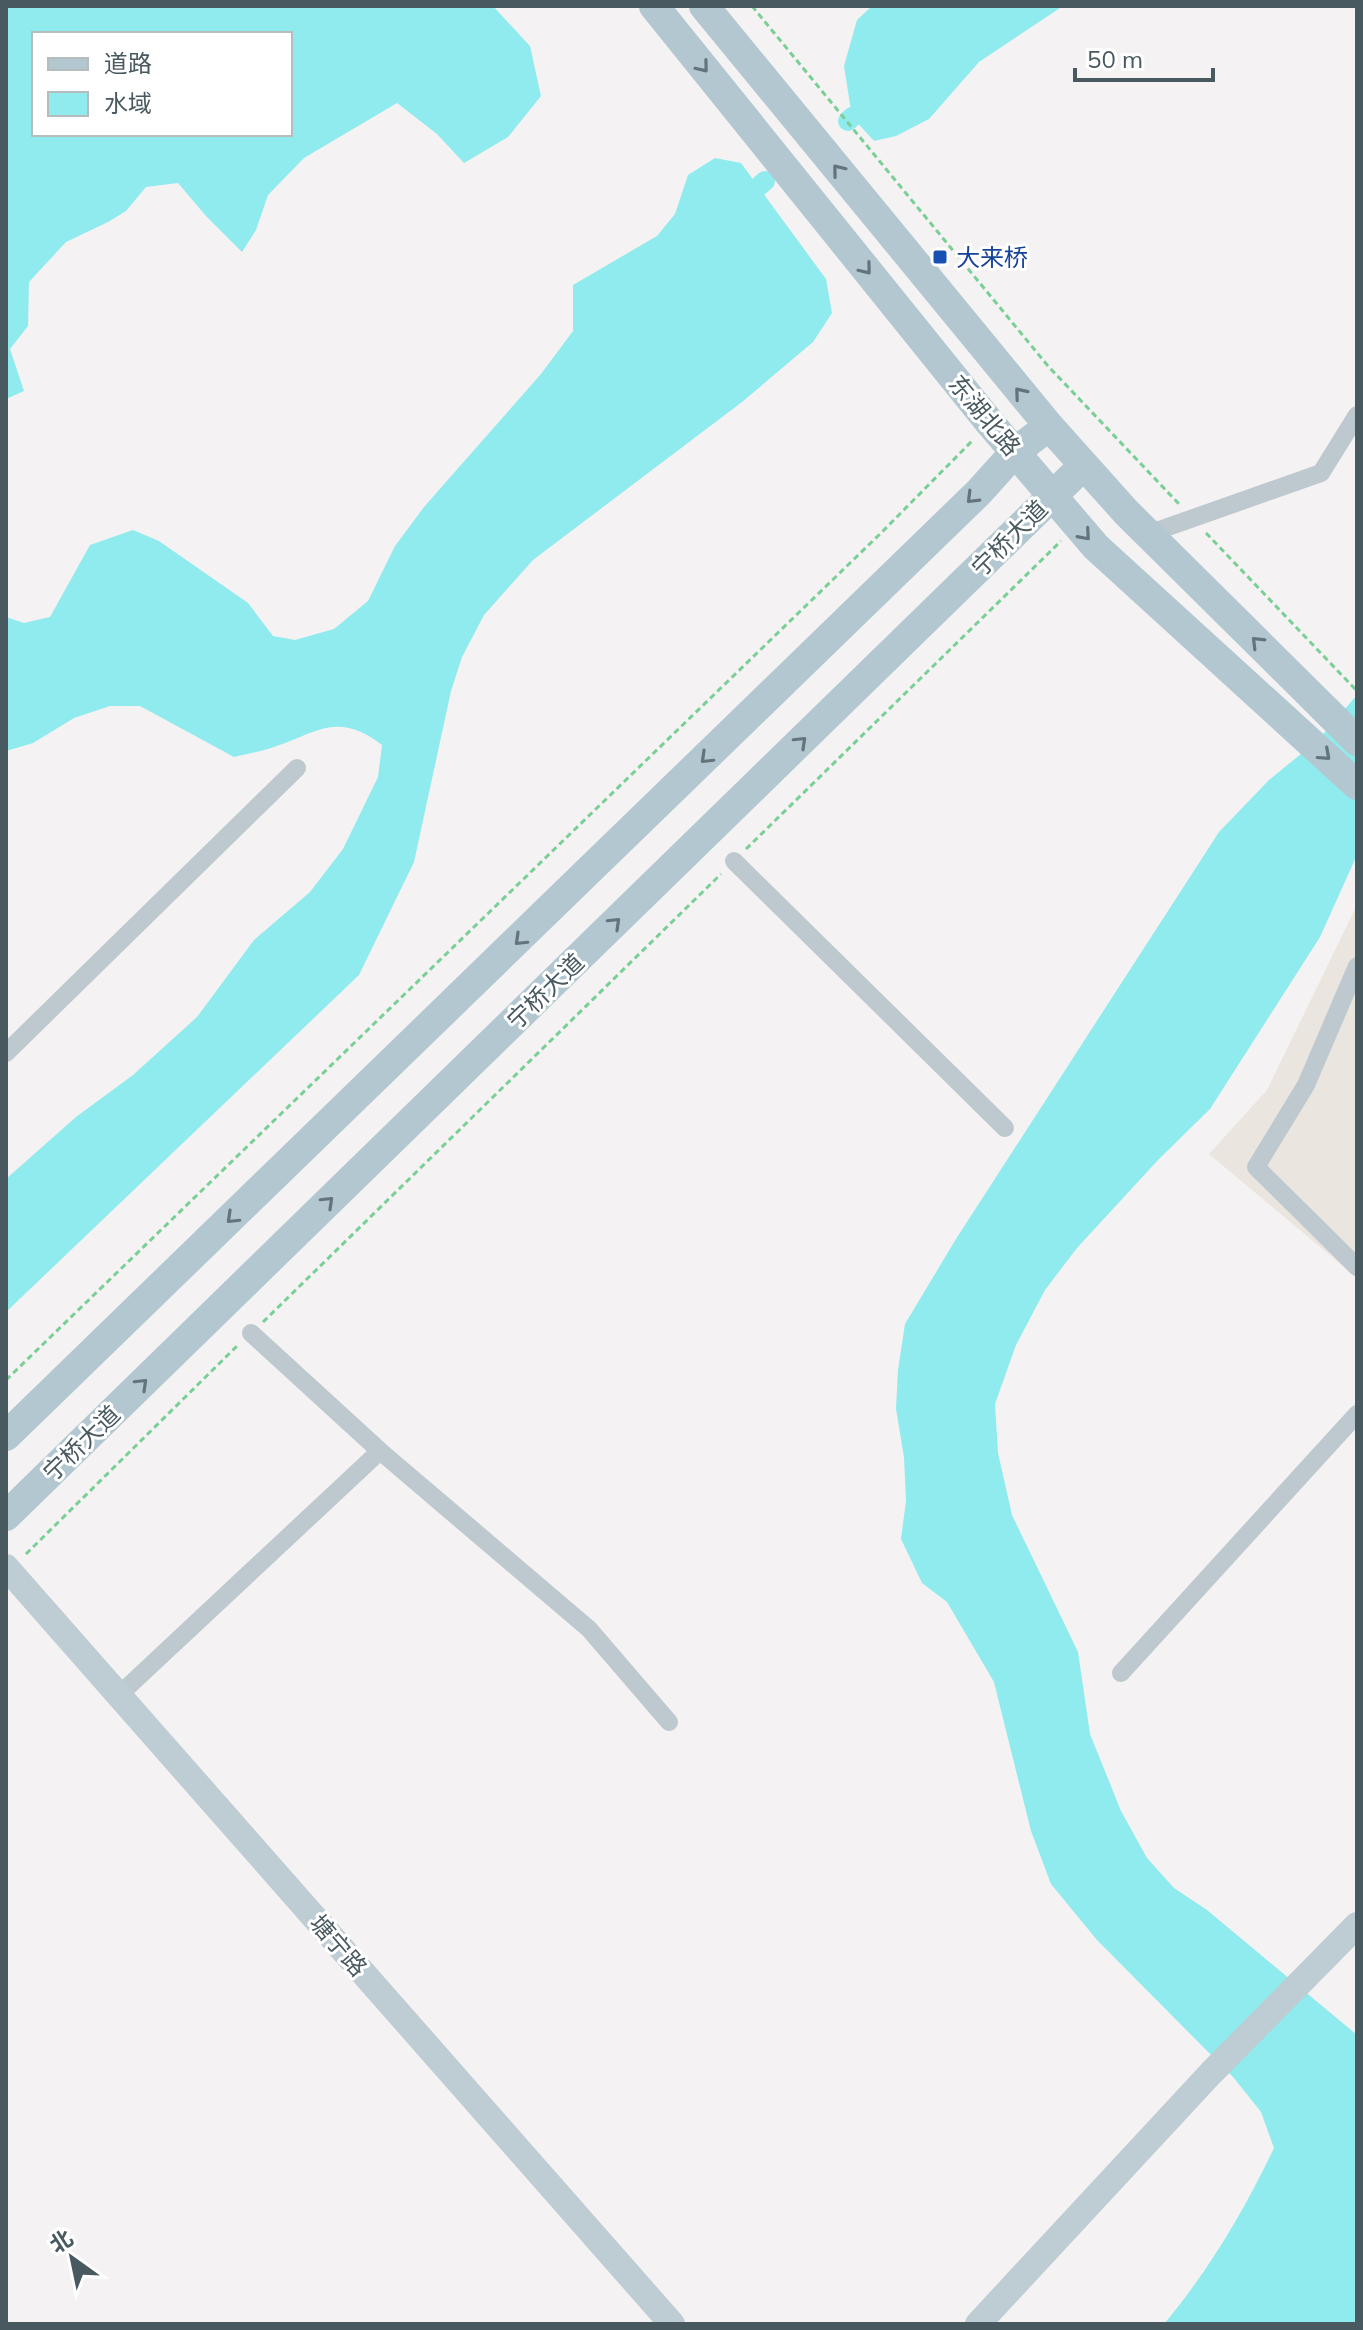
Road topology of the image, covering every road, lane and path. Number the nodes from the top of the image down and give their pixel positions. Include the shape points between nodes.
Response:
1 (654, 6) edge
2 (704, 6) edge
3 (752, 6) edge
4 (1048, 366) dead end
5 (1357, 415) edge
6 (990, 423) junction
7 (1049, 426) junction
8 (1015, 452) junction
9 (1084, 465) junction
10 (1052, 495) junction
11 (1077, 525) junction
12 (1148, 534) junction
13 (1338, 673) dead end
14 (1357, 691) edge
15 (1357, 741) edge
16 (297, 768) dead end
17 (1357, 785) edge
18 (734, 861) junction
19 (1357, 966) edge
20 (6, 1053) edge
21 (1005, 1128) dead end
22 (1357, 1267) edge
23 (251, 1333) junction
24 (6, 1380) edge
25 (1357, 1414) edge
26 (6, 1436) edge
27 (380, 1451) junction
28 (6, 1516) edge
29 (8, 1569) edge
30 (1121, 1673) dead end
31 (119, 1695) junction
32 (669, 1722) dead end
33 (1347, 1942) edge
34 (672, 2324) edge
35 (978, 2324) edge

1 -> 6 main road, 东湖北路
7 -> 2 main road, 东湖北路
3 - 4 path
5 - 12 street via 1321,473
6 - 8 main road, 东湖北路
6 - 24 path
7 - 8 main road
7 - 9 main road, 东湖北路
8 - 10 main road, 东湖北路
8 -> 26 main road
9 - 10 main road, 宁桥大道
9 - 12 main road, 东湖北路
10 - 11 main road, 东湖北路
28 -> 10 main road, 宁桥大道
11 -> 17 main road, 东湖北路
11 - 18 path
15 -> 12 main road, 东湖北路
13 - 14 path
16 - 20 street
18 - 21 street
18 - 23 path
19 - 22 street via 1306,1085 1256,1167
23 - 27 street
23 - 29 path
25 - 30 street
27 - 31 street
27 - 32 street via 589,1629
29 - 31 street, 塘宁路
31 - 34 street, 塘宁路
33 - 35 street via 1211,2073

